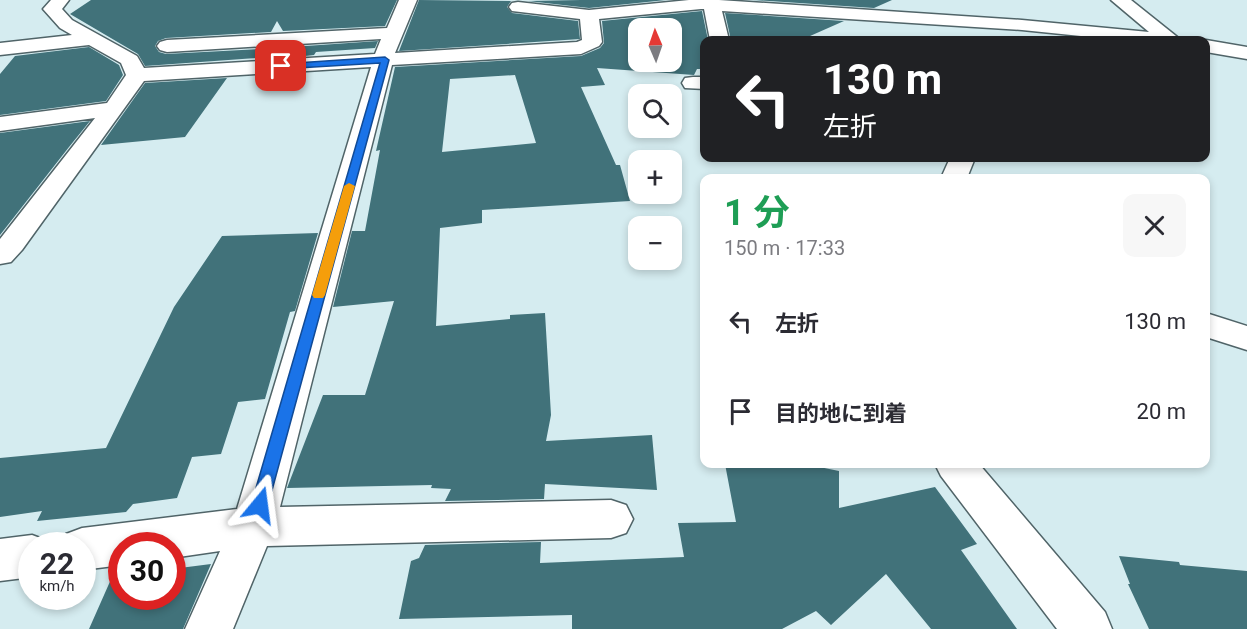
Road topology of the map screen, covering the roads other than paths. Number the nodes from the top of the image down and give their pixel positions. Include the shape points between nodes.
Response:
1 (408, 0) edge
2 (1120, 0) edge
3 (56, 4) edge
4 (636, 5) edge
5 (712, 5) junction
6 (518, 7) dead end
7 (577, 9) edge
8 (1019, 33) edge
9 (718, 36) edge
10 (1084, 36) edge
11 (1165, 36) edge
12 (89, 39) junction
13 (277, 39) junction
14 (167, 46) dead end
15 (389, 46) junction
16 (1210, 47) edge
17 (6, 48) edge
18 (1247, 53) edge
19 (0, 64) edge
20 (260, 68) junction
21 (136, 75) junction
22 (113, 109) junction
23 (0, 124) edge
24 (0, 255) edge
25 (1210, 326) edge
26 (1247, 338) edge
27 (958, 468) edge
28 (611, 519) dead end
29 (253, 527) junction
30 (96, 547) edge
31 (18, 558) edge
32 (0, 560) edge
33 (209, 629) edge
34 (1088, 629) edge

1 - 15 street
2 - 11 street
3 - 12 street via 66,24
3 - 17 street
4 - 5 street
4 - 7 street
5 - 8 street
5 - 9 street
6 - 7 street
7 - 15 street via 592,42 580,48
8 - 10 street
12 - 17 street
12 - 21 street via 130,60
13 - 14 street
13 - 15 street
13 - 20 street
15 - 20 street
15 - 29 street
16 - 18 street
17 - 19 street
20 - 21 street
21 - 22 street
22 - 23 street
22 - 24 street
25 - 26 street
27 - 34 street
28 - 29 street
29 - 30 street
29 - 33 street
31 - 32 street

